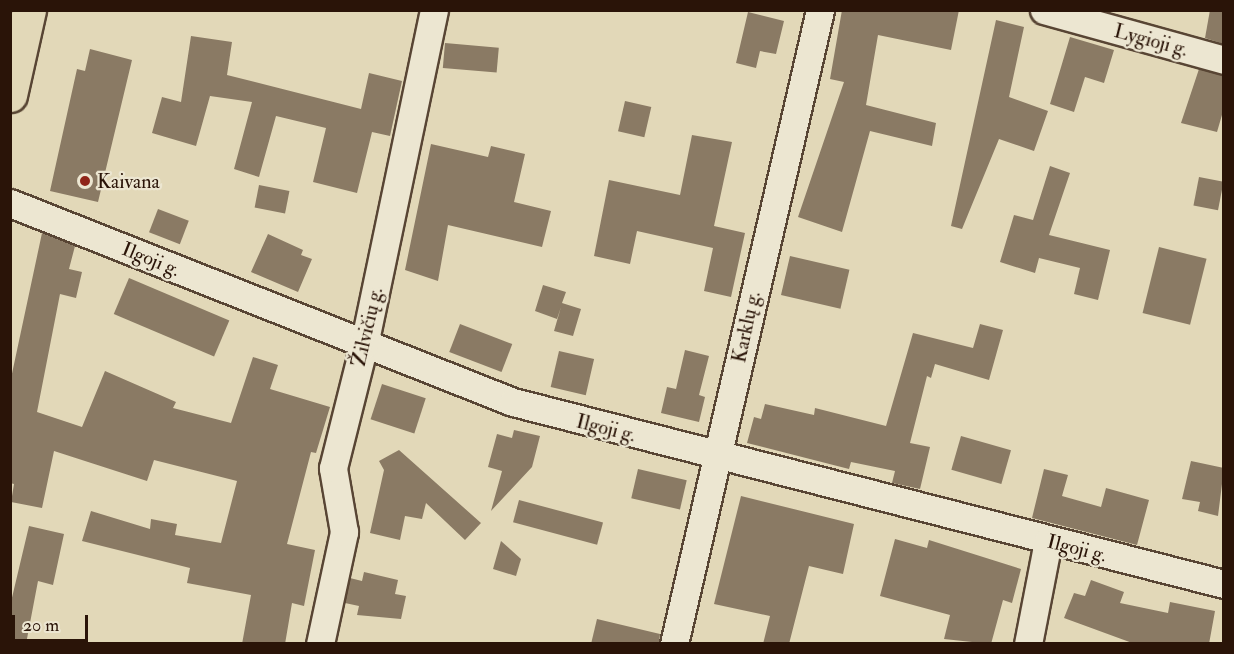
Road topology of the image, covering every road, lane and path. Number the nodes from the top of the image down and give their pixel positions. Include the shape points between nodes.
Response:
1 (29, 10) edge
2 (434, 10) edge
3 (820, 10) edge
4 (1044, 10) edge
5 (1224, 60) edge
6 (10, 95) edge
7 (10, 203) edge
8 (364, 345) junction
9 (718, 456) junction
10 (1048, 541) junction
11 (1224, 584) edge
12 (320, 644) edge
13 (674, 644) edge
14 (1028, 644) edge

1 - 6 main road
2 - 8 street, Žilvičių g.
3 - 9 street, Karklų g.
4 - 5 street, Lygioji g.
7 - 8 street, Ilgoji g.
8 - 9 street, Ilgoji g. via 554,414
8 - 12 street, Žilvičių g. via 333,468 344,532
9 - 10 street, Ilgoji g.
9 - 13 street, Karklų g.
10 - 11 street, Ilgoji g.
10 - 14 street

